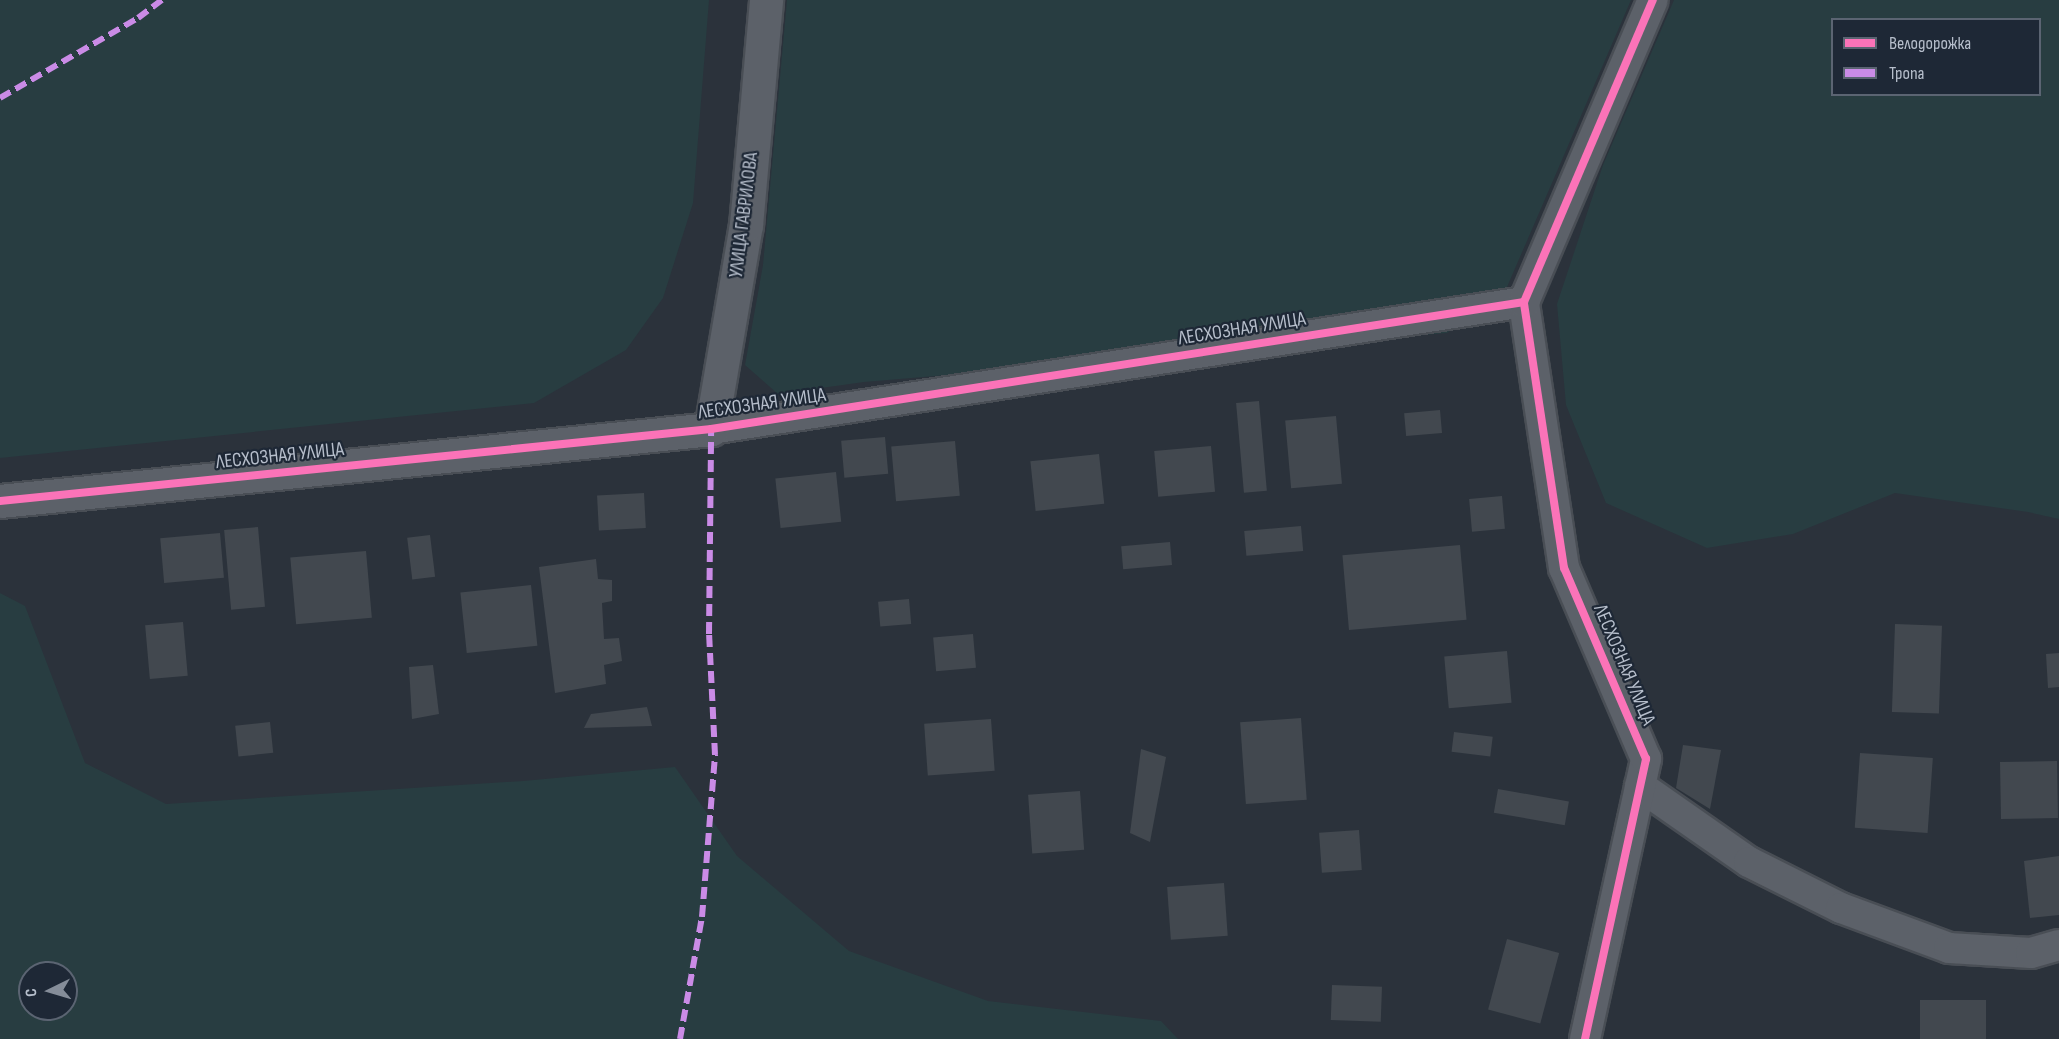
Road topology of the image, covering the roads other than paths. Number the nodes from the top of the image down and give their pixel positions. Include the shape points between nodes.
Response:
1 (766, 0) edge
2 (1653, 0) edge
3 (1524, 302) junction
4 (711, 429) junction
5 (0, 501) edge
6 (1640, 786) junction
7 (2059, 945) edge
8 (1585, 1039) edge

1 - 4 street, УЛИЦА ГАВРИЛОВА via 746,225
2 - 3 street
3 - 4 street, ЛЕСХОЗНАЯ УЛИЦА
3 - 6 street, ЛЕСХОЗНАЯ УЛИЦА via 1564,568 1646,759
4 - 5 street, ЛЕСХОЗНАЯ УЛИЦА
6 - 7 street via 1749,862 1841,908 1949,948 2031,953
6 - 8 street, ЛЕСХОЗНАЯ УЛИЦА

